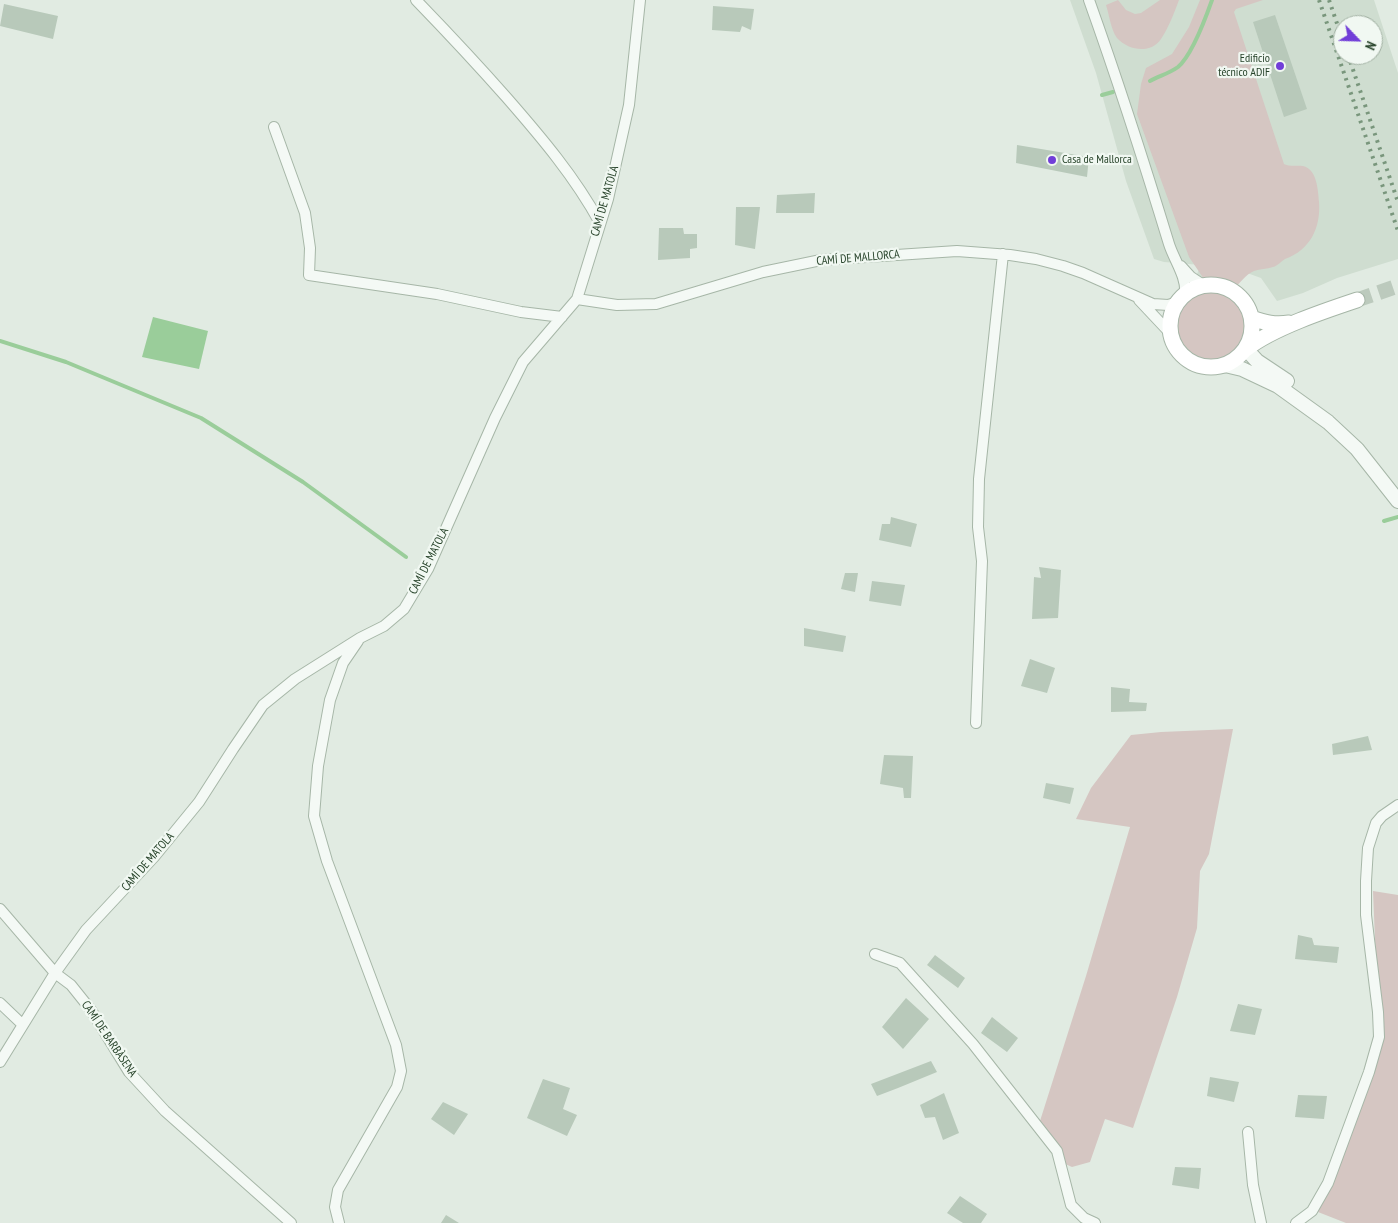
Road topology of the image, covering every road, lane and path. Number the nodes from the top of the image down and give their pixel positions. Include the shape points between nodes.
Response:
1 (416, 0) edge
2 (640, 0) edge
3 (1089, 0) edge
4 (274, 127) dead end
5 (600, 223) junction
6 (1003, 254) junction
7 (1176, 261) junction
8 (1203, 286) junction
9 (1137, 297) junction
10 (1181, 298) junction
11 (577, 299) junction
12 (1357, 300) tunnel mouth
13 (562, 317) junction
14 (1252, 318) junction
15 (1300, 321) junction
16 (1170, 334) junction
17 (1246, 350) junction
18 (1225, 365) junction
19 (1398, 492) edge
20 (1398, 501) edge
21 (360, 638) junction
22 (976, 723) dead end
23 (1398, 805) edge
24 (0, 909) edge
25 (876, 954) dead end
26 (55, 973) junction
27 (0, 1003) edge
28 (23, 1025) junction
29 (0, 1062) edge
30 (1248, 1132) dead end
31 (291, 1223) edge
32 (339, 1223) edge
33 (1095, 1223) edge
34 (1260, 1223) edge
35 (1296, 1223) edge

1 - 5 street via 536,130 587,198
2 - 5 street, CAMÍ DE MATOLA via 629,105
3 - 7 street
4 - 13 street via 305,213 310,248 309,275
5 - 11 street, CAMÍ DE MATOLA
6 - 9 street, CAMÍ DE MALLORCA via 1063,266
6 - 11 street, CAMÍ DE MALLORCA via 956,251 821,260 763,272 656,304 617,305
6 - 22 street via 979,479 978,527 982,561
7 - 8 street
7 - 10 street via 1184,280
8 - 10 main road
8 - 14 main road via 1214,285 1234,292 1246,303
9 - 10 street, CAMÍ DE MALLORCA via 1160,305
9 - 16 street, CAMÍ DE MALLORCA
10 - 16 main road via 1173,312
11 - 13 street, CAMÍ DE MATOLA
12 - 15 main road
13 - 21 street, CAMÍ DE MATOLA via 523,362 428,569 404,609 384,626
14 - 15 main road via 1277,325
14 - 17 main road via 1251,340
15 - 17 main road via 1260,339
16 - 18 main road via 1180,353 1197,366
17 - 18 main road
17 - 19 street via 1338,422
18 - 20 street via 1250,372 1278,386 1328,422 1357,449
21 - 26 street, CAMÍ DE MATOLA via 295,679 263,705 199,802 154,857 86,930
21 - 32 street via 343,663 330,700 318,766 314,816 326,862 396,1045 401,1070 397,1087 338,1190 335,1207
23 - 35 street via 1376,823 1368,848 1366,915 1379,1036 1328,1183 1312,1211
24 - 26 street, CAMÍ DE BARBÀSENA
25 - 33 street via 900,963 973,1044 1056,1151 1071,1205 1084,1218
26 - 28 street, CAMÍ DE MATOLA
26 - 31 street, CAMÍ DE BARBÀSENA via 71,985 86,1004 129,1072 159,1105
27 - 28 street
28 - 29 street, CAMÍ DE MATOLA
30 - 34 street

